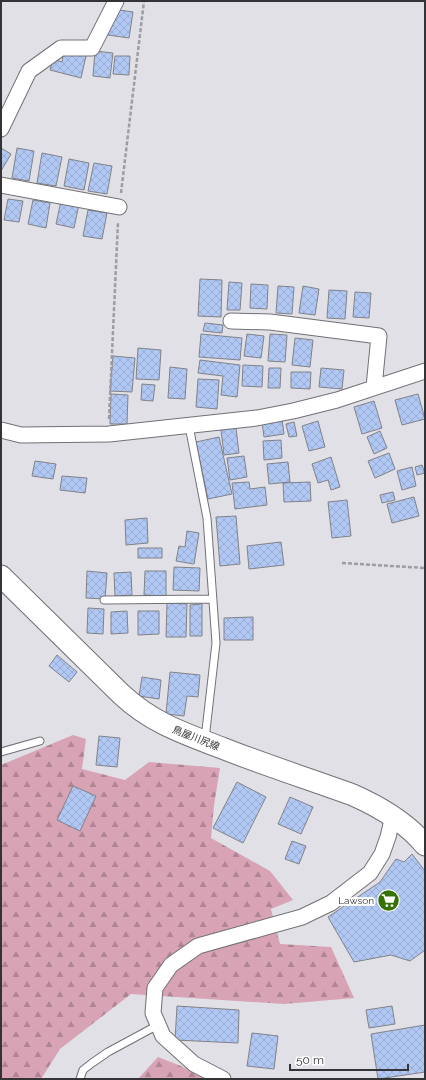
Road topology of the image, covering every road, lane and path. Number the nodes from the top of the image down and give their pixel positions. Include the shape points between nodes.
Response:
1 (116, 1) edge
2 (1, 129) edge
3 (1, 185) edge
4 (119, 207) dead end
5 (231, 321) dead end
6 (425, 371) edge
7 (374, 387) junction
8 (189, 426) junction
9 (1, 430) edge
10 (342, 563) dead end
11 (425, 568) edge
12 (1, 576) edge
13 (212, 599) junction
14 (104, 600) dead end
15 (40, 741) dead end
16 (204, 742) junction
17 (1, 752) edge
18 (393, 816) junction
19 (425, 845) edge
20 (158, 1025) junction
21 (80, 1079) edge
22 (223, 1079) edge

1 - 2 street via 92,48 61,48 29,71
3 - 4 street
5 - 7 street via 270,322 379,336
6 - 7 street
7 - 8 street via 293,412
8 - 9 street via 109,434 21,435
8 - 13 lane via 207,518
10 - 11 path
12 - 16 main road, 鳥屋川尻線 via 131,704 158,722
13 - 14 lane
13 - 16 lane via 216,643
15 - 17 lane
16 - 18 main road, 鳥屋川尻線 via 353,795
18 - 19 main road, 鳥屋川尻線
18 - 20 street via 382,854 370,873 331,903 302,917 198,946 171,965 155,988 153,1013
20 - 21 lane via 108,1052 83,1070
20 - 22 street via 163,1036 194,1064

